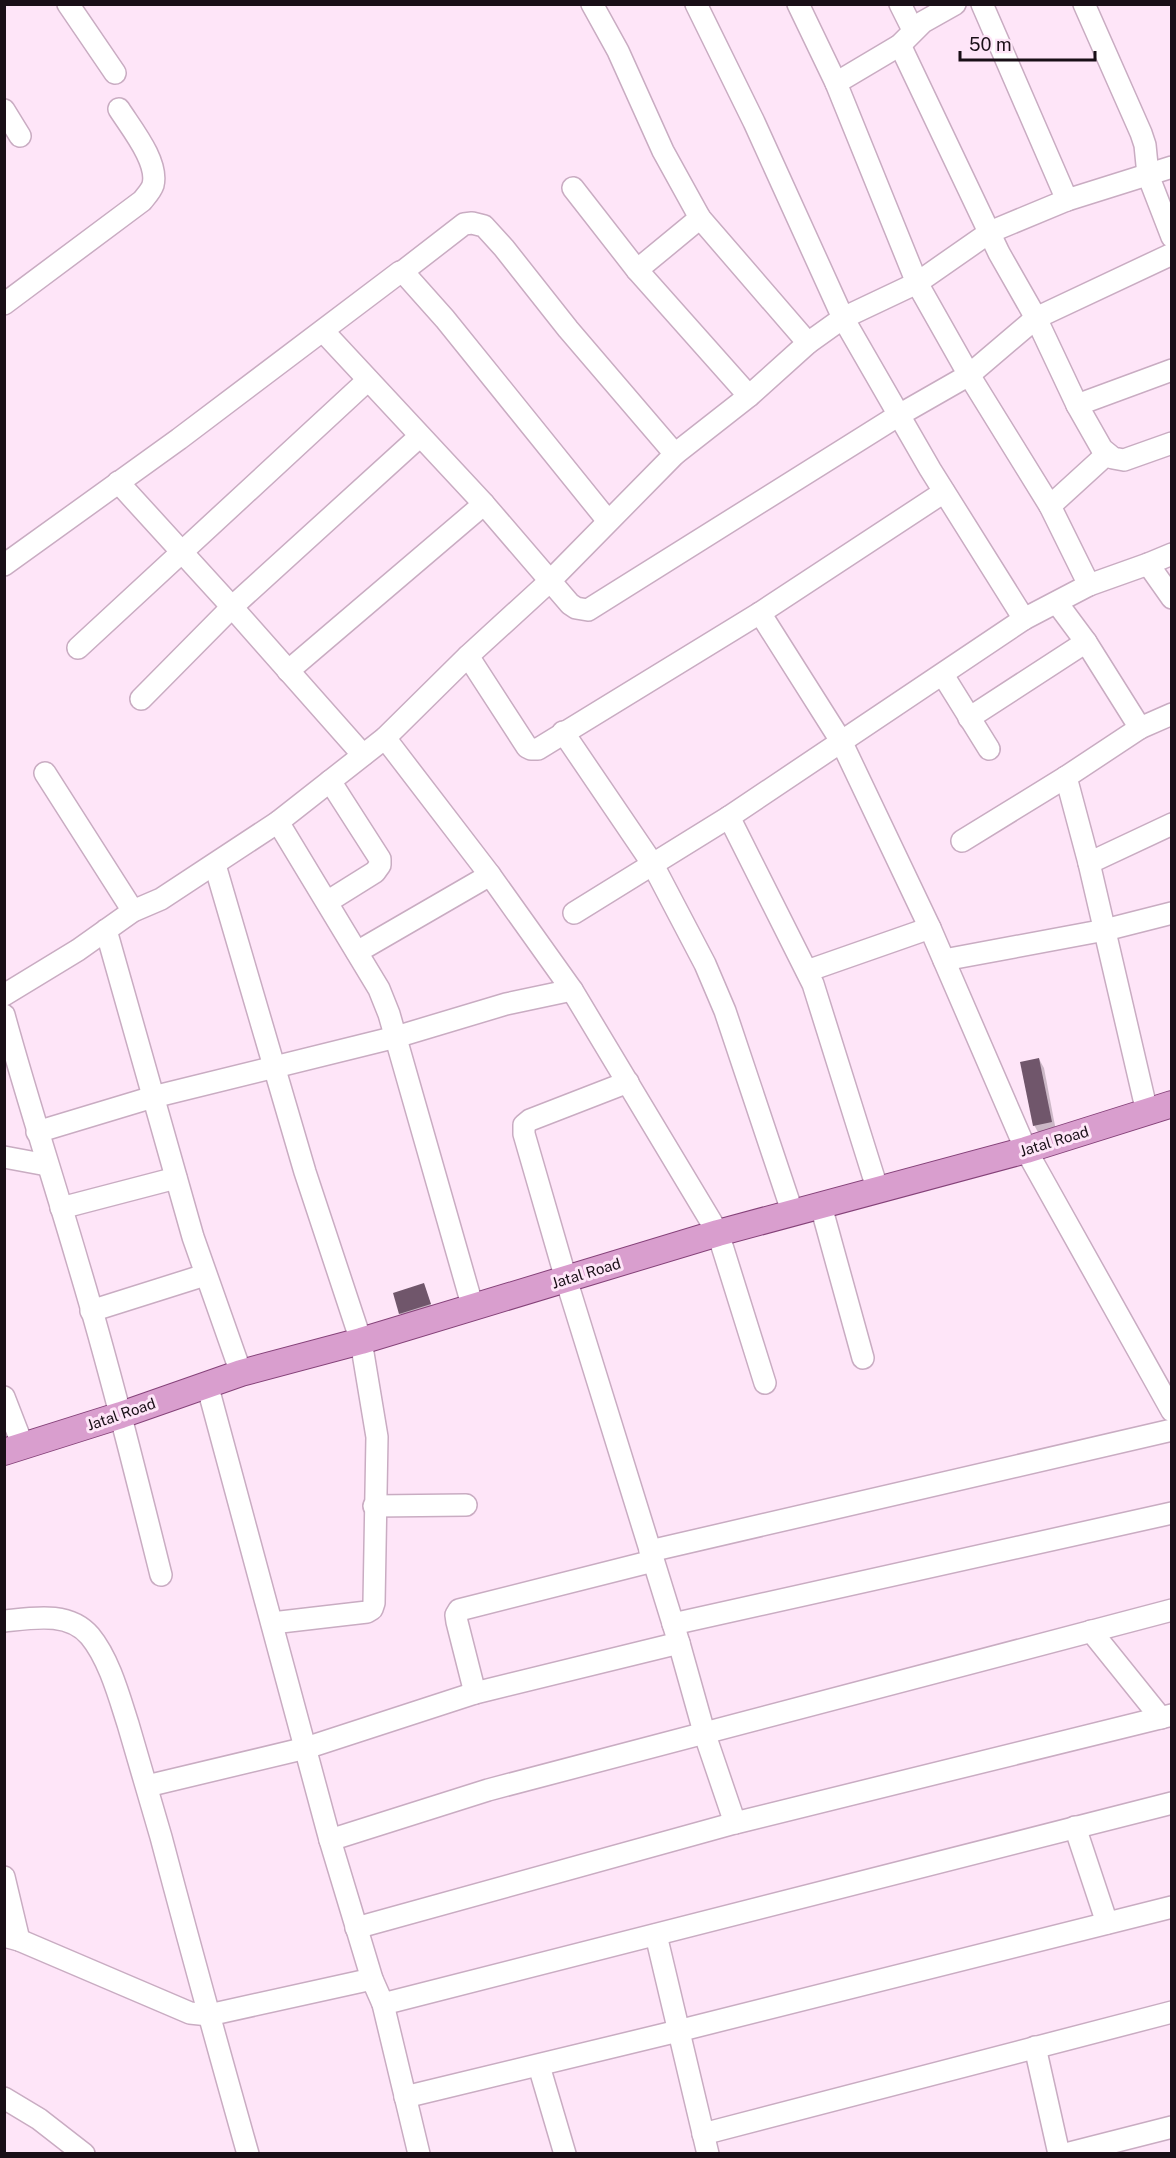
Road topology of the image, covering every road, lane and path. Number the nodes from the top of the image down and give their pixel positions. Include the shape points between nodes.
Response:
1 (68, 4) edge
2 (592, 4) edge
3 (696, 4) edge
4 (798, 4) edge
5 (900, 4) edge
6 (955, 4) edge
7 (982, 4) edge
8 (1084, 4) edge
9 (907, 38) junction
10 (115, 73) dead end
11 (836, 83) junction
12 (119, 109) dead end
13 (4, 110) edge
14 (20, 136) dead end
15 (1172, 167) edge
16 (1148, 175) junction
17 (573, 189) dead end
18 (1067, 200) junction
19 (700, 218) junction
20 (990, 232) junction
21 (1172, 237) edge
22 (1172, 254) edge
23 (637, 270) junction
24 (402, 272) junction
25 (917, 283) junction
26 (4, 304) edge
27 (843, 318) junction
28 (1036, 318) junction
29 (323, 331) junction
30 (808, 343) junction
31 (1172, 370) edge
32 (969, 375) junction
33 (368, 380) junction
34 (749, 396) junction
35 (1077, 405) junction
36 (899, 415) junction
37 (419, 437) junction
38 (1172, 443) edge
39 (675, 454) junction
40 (1107, 454) junction
41 (118, 482) junction
42 (944, 492) junction
43 (484, 504) junction
44 (1050, 506) junction
45 (608, 521) junction
46 (181, 552) junction
47 (1172, 554) edge
48 (1148, 564) junction
49 (4, 566) edge
50 (550, 580) junction
51 (1089, 585) junction
52 (1172, 598) edge
53 (1057, 603) junction
54 (232, 607) junction
55 (760, 613) junction
56 (1024, 619) junction
57 (1086, 642) junction
58 (78, 648) dead end
59 (468, 656) junction
60 (288, 671) junction
61 (943, 675) junction
62 (141, 699) dead end
63 (1172, 714) edge
64 (969, 718) junction
65 (1140, 728) junction
66 (563, 732) junction
67 (385, 738) junction
68 (842, 741) junction
69 (989, 749) dead end
70 (363, 755) junction
71 (45, 773) dead end
72 (1066, 777) junction
73 (330, 781) junction
74 (729, 817) junction
75 (278, 822) junction
76 (1172, 824) edge
77 (962, 841) dead end
78 (652, 863) junction
79 (1089, 863) junction
80 (215, 865) junction
81 (490, 875) junction
82 (327, 902) junction
83 (133, 911) junction
84 (574, 913) dead end
85 (1172, 913) edge
86 (930, 928) junction
87 (106, 930) junction
88 (1105, 930) junction
89 (357, 952) junction
90 (944, 960) junction
91 (807, 971) junction
92 (572, 990) junction
93 (4, 995) edge
94 (4, 1016) edge
95 (396, 1037) junction
96 (274, 1066) junction
97 (628, 1082) junction
98 (153, 1097) junction
99 (1172, 1104) edge
100 (1147, 1112) junction
101 (37, 1132) junction
102 (1026, 1150) junction
103 (4, 1156) edge
104 (47, 1165) junction
105 (176, 1178) junction
106 (878, 1191) junction
107 (821, 1206) junction
108 (61, 1208) junction
109 (793, 1214) junction
110 (718, 1233) junction
111 (205, 1275) junction
112 (566, 1279) junction
113 (472, 1308) junction
114 (91, 1311) junction
115 (361, 1341) junction
116 (863, 1358) dead end
117 (241, 1373) junction
118 (765, 1383) dead end
119 (207, 1384) junction
120 (4, 1397) edge
121 (1172, 1411) edge
122 (121, 1415) junction
123 (1172, 1430) edge
124 (14, 1449) edge
125 (466, 1505) dead end
126 (374, 1506) junction
127 (1172, 1513) edge
128 (652, 1556) junction
129 (160, 1575) dead end
130 (1172, 1610) edge
131 (4, 1621) edge
132 (272, 1623) junction
133 (1091, 1631) junction
134 (676, 1633) junction
135 (475, 1693) junction
136 (1166, 1717) edge
137 (704, 1732) junction
138 (306, 1748) junction
139 (147, 1786) junction
140 (1172, 1803) edge
141 (735, 1823) junction
142 (1075, 1827) junction
143 (330, 1840) junction
144 (4, 1877) edge
145 (1172, 1906) edge
146 (1107, 1923) junction
147 (356, 1928) junction
148 (656, 1935) junction
149 (12, 1938) edge
150 (372, 1979) junction
151 (382, 2004) junction
152 (1172, 2012) edge
153 (209, 2015) junction
154 (678, 2031) junction
155 (1035, 2047) junction
156 (539, 2066) junction
157 (405, 2097) junction
158 (4, 2098) edge
159 (1172, 2127) edge
160 (705, 2144) edge
161 (84, 2154) edge
162 (248, 2154) edge
163 (420, 2154) edge
164 (565, 2154) edge
165 (1059, 2154) edge
166 (1066, 2154) edge

1 - 10 street
2 - 19 street
3 - 27 street
4 - 11 street
5 - 9 street
6 - 9 street via 923,22
7 - 18 street
8 - 16 street via 1141,133
9 - 11 street
9 - 20 street
11 - 25 street
12 - 26 street via 149,156 152,186 142,201
13 - 14 street
15 - 16 street
16 - 18 street
16 - 21 street
17 - 23 street
18 - 20 street
19 - 23 street
19 - 30 street
20 - 25 street
20 - 28 street
22 - 28 street
23 - 34 street
24 - 29 street
24 - 39 street via 464,224 484,226
24 - 45 street via 445,319
25 - 27 street
25 - 32 street
27 - 30 street
27 - 36 street
28 - 32 street
28 - 35 street
29 - 33 street
29 - 41 street
30 - 34 street
31 - 35 street
32 - 36 street
32 - 44 street
33 - 37 street
33 - 46 street
34 - 39 street
35 - 40 street
36 - 42 street
36 - 50 street via 588,610 570,604
37 - 43 street
37 - 54 street
38 - 40 street via 1124,460
39 - 45 street
40 - 44 street
41 - 46 street
41 - 49 street
42 - 55 street
42 - 56 street
43 - 50 street
43 - 60 street
44 - 51 street
45 - 50 street
46 - 54 street
46 - 58 street
47 - 48 street
48 - 51 street
48 - 52 street
50 - 59 street
51 - 53 street
53 - 56 street
53 - 57 street
54 - 60 street
54 - 62 street
55 - 66 street
55 - 68 street
56 - 61 street
57 - 64 street
57 - 65 street
59 - 66 street via 527,747 538,749
59 - 67 street
60 - 70 street
61 - 64 street
61 - 68 street
63 - 65 street
64 - 69 street
65 - 72 street
66 - 78 street
67 - 70 street
67 - 81 street
68 - 74 street
68 - 86 street
70 - 73 street
71 - 83 street
72 - 77 street
72 - 79 street
73 - 75 street
73 - 82 street via 380,859 380,866
74 - 78 street
74 - 91 street
75 - 80 street
75 - 82 street
76 - 79 street
78 - 84 street
78 - 109 street via 725,1011
79 - 88 street
80 - 83 street via 161,899
80 - 96 street
81 - 89 street
81 - 92 street
82 - 89 street
83 - 87 street
85 - 88 street
86 - 90 street
86 - 91 street
87 - 93 street
87 - 98 street
88 - 90 street
88 - 100 street
89 - 95 street via 379,989
90 - 102 street
91 - 106 street
92 - 95 street via 506,1004
92 - 97 street
94 - 101 street
95 - 96 street
95 - 113 street
96 - 98 street
96 - 115 street
97 - 110 street
97 - 112 street via 524,1125
98 - 101 street
98 - 105 street
99 - 100 main road, Jatal Road
100 - 102 main road, Jatal Road
101 - 104 street
102 - 106 main road, Jatal Road
102 - 121 street
103 - 104 street
104 - 108 street
105 - 108 street
105 - 111 street
106 - 107 main road, Jatal Road
107 - 109 main road, Jatal Road
107 - 116 street
108 - 114 street
109 - 110 main road, Jatal Road
110 - 112 main road, Jatal Road
110 - 118 street
111 - 114 street
111 - 117 street
112 - 113 main road, Jatal Road
112 - 128 street
113 - 115 main road, Jatal Road
114 - 122 street
115 - 117 main road, Jatal Road
115 - 126 street via 377,1437
117 - 119 main road, Jatal Road
119 - 122 main road, Jatal Road
119 - 132 street
120 - 124 street
122 - 124 main road, Jatal Road
122 - 129 street
123 - 128 street
125 - 126 street
126 - 132 street via 372,1609
127 - 134 street
128 - 134 street
128 - 135 street via 459,1610 457,1622
130 - 133 street
131 - 139 street via 56,1618 74,1623 90,1636 112,1675
132 - 138 street
133 - 136 street
133 - 137 street
134 - 135 street
134 - 137 street
135 - 138 street
136 - 141 street
137 - 141 street
137 - 143 street via 488,1790
138 - 139 street
138 - 143 street
139 - 153 street
140 - 142 street
141 - 147 street
142 - 146 street
142 - 148 street
143 - 147 street
144 - 149 street
145 - 146 street
146 - 154 street
147 - 150 street
148 - 151 street
148 - 154 street
149 - 153 street via 174,2007
150 - 151 street
150 - 153 street
151 - 157 street
152 - 155 street
153 - 162 street
154 - 156 street
154 - 160 street
155 - 160 street
155 - 165 street
156 - 157 street
156 - 164 street
157 - 163 street
158 - 161 street
159 - 166 street

